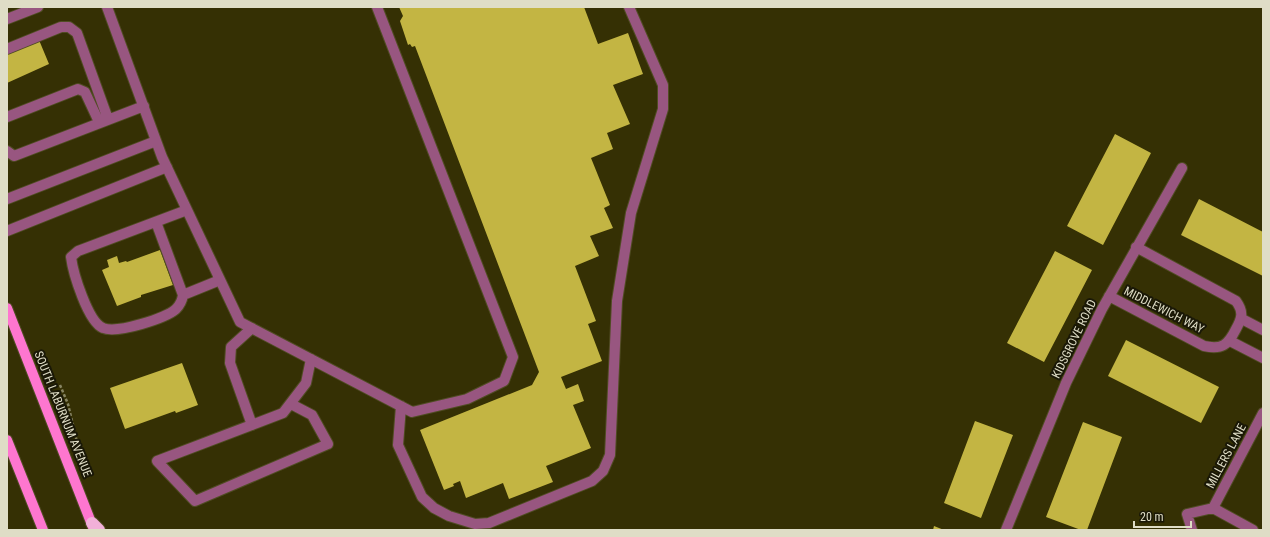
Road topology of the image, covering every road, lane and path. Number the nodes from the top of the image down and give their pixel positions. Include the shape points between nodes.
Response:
1 (38, 7) edge
2 (107, 7) edge
3 (377, 7) edge
4 (630, 7) edge
5 (7, 19) edge
6 (7, 49) edge
7 (144, 106) junction
8 (7, 117) edge
9 (103, 120) junction
10 (156, 141) junction
11 (7, 151) edge
12 (167, 167) junction
13 (1182, 168) dead end
14 (7, 199) edge
15 (187, 210) junction
16 (156, 222) junction
17 (7, 230) edge
18 (1136, 247) junction
19 (220, 280) junction
20 (183, 295) junction
21 (1109, 296) junction
22 (7, 308) edge
23 (1242, 318) junction
24 (252, 328) junction
25 (1263, 330) edge
26 (1230, 341) junction
27 (1263, 358) edge
28 (311, 359) junction
29 (291, 404) junction
30 (401, 406) junction
31 (1263, 413) edge
32 (252, 425) junction
33 (7, 440) edge
34 (1213, 508) junction
35 (95, 528) edge
36 (43, 530) edge
37 (1006, 530) edge
38 (1192, 530) edge
39 (1253, 530) edge

1 - 5 street
2 - 7 street
3 - 30 street via 513,357 504,381 467,399 412,412
4 - 30 street via 663,85 664,97 663,109 631,213 618,301 610,455 603,471 592,481 489,523 474,524 434,508 422,497 398,445
6 - 9 street via 61,27 69,27 76,33
7 - 9 street
7 - 10 street
8 - 9 street via 78,89 85,92
9 - 11 street via 14,156
10 - 12 street
10 - 14 street
12 - 15 street
12 - 17 street
13 - 18 street, KIDSGROVE ROAD
15 - 16 street
15 - 19 street
16 - 20 street
16 - 20 street via 78,251 71,257 72,270 92,318 102,328 114,331 133,327 176,310
18 - 21 street, KIDSGROVE ROAD
18 - 23 street via 1232,297 1240,306
19 - 20 street
19 - 24 street via 240,322
21 - 26 street, MIDDLEWICH WAY via 1204,346 1218,347
21 - 37 street, KIDSGROVE ROAD via 1066,383
22 - 35 main road, SOUTH LABURNUM AVENUE
23 - 25 street
23 - 26 street
24 - 28 street
24 - 32 street via 231,347 230,363
26 - 27 street
28 - 29 street via 306,383
28 - 30 street
29 - 32 street via 283,413
29 - 32 street via 312,414 328,444 195,501 157,461
31 - 34 street, MILLERS LANE
33 - 36 main road
34 - 38 street via 1187,514
34 - 39 street

